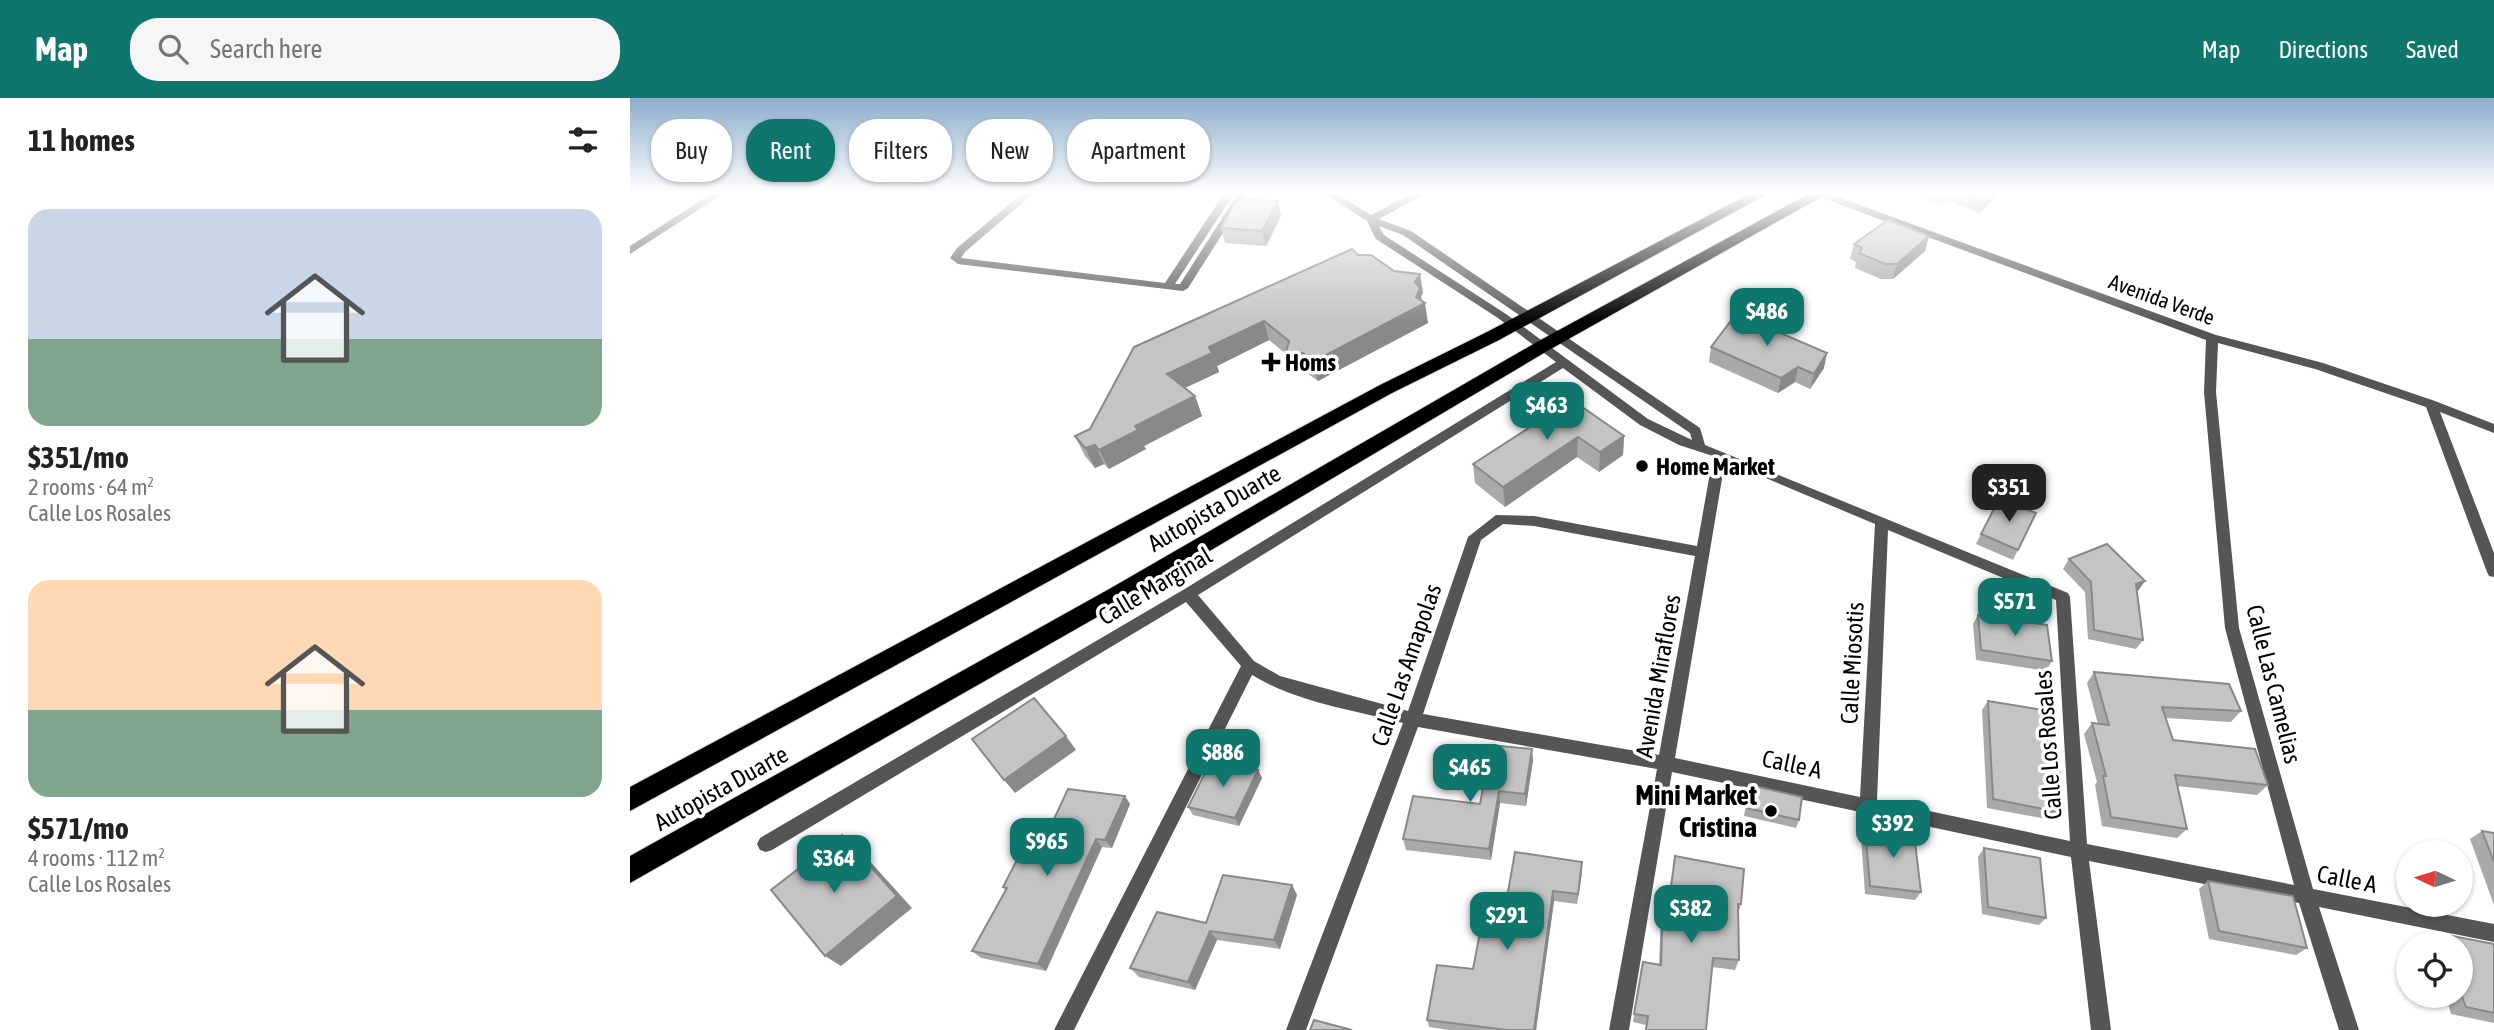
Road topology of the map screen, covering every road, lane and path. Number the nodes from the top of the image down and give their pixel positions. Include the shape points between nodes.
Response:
1 (654, 235) edge
2 (978, 235) edge
3 (1201, 235) edge
4 (1216, 235) edge
5 (1379, 235) edge
6 (1410, 235) edge
7 (1682, 235) edge
8 (1744, 235) edge
9 (1936, 235) edge
10 (630, 251) edge
11 (1168, 286) junction
12 (1522, 320) junction
13 (2212, 338) junction
14 (1552, 341) junction
15 (1564, 362) junction
16 (2431, 404) junction
17 (2494, 429) edge
18 (1699, 446) junction
19 (1720, 454) junction
20 (1882, 522) junction
21 (1703, 552) junction
22 (2494, 572) edge
23 (1188, 594) junction
24 (1249, 665) junction
25 (1413, 719) junction
26 (1665, 763) junction
27 (630, 800) edge
28 (1868, 805) junction
29 (766, 844) dead end
30 (2079, 851) junction
31 (630, 870) edge
32 (2306, 896) junction
33 (2494, 933) edge
34 (1064, 1030) edge
35 (1296, 1030) edge
36 (1619, 1030) edge
37 (2101, 1030) edge
38 (2349, 1030) edge

1 - 10 street
2 - 11 street via 955,258 964,263
3 - 11 street
4 - 11 street via 1183,288
5 - 12 street
6 - 12 street
7 - 12 highway, Autopista Duarte
8 - 14 highway, Autopista Duarte
9 - 13 street, Avenida Verde
12 - 14 street
12 - 14 street
12 - 27 highway, Autopista Duarte via 1386,389
13 - 16 street, Avenida Verde via 2319,366
13 - 32 street, Calle Las Camelias via 2210,392 2232,628
14 - 15 street, Calle Los Rosales
14 - 18 street via 1696,431
14 - 31 highway, Autopista Duarte via 1131,587
15 - 18 street, Calle Los Rosales via 1644,422
15 - 23 street, Calle Marginal
16 - 17 street, Avenida Verde
16 - 22 street
18 - 19 street, Calle Los Rosales
19 - 20 street, Calle Los Rosales
19 - 21 street, Avenida Miraflores
20 - 28 street, Calle Miosotis
20 - 30 street, Calle Los Rosales via 2063,597
21 - 25 street, Calle Las Amapolas via 1502,519 1475,537
21 - 26 street, Avenida Miraflores
23 - 24 street, Calle A
23 - 29 street, Calle Marginal
24 - 25 street, Calle A via 1275,681 1305,691
24 - 34 street
25 - 26 street, Calle A
25 - 35 street, Calle Las Amapolas
26 - 28 street, Calle A
26 - 36 street, Avenida Miraflores
28 - 30 street, Calle A
30 - 32 street, Calle A
30 - 37 street, Calle Los Rosales
32 - 33 street, Calle A
32 - 38 street, Calle Las Camelias

